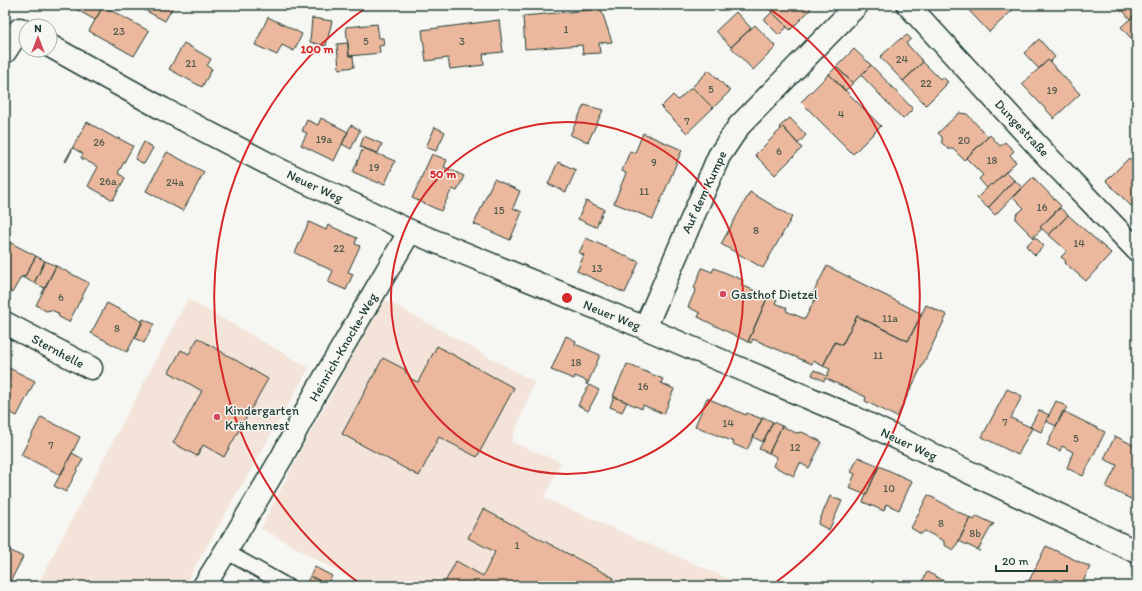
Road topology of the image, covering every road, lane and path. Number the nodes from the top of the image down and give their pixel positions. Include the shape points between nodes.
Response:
1 (857, 5) edge
2 (908, 5) edge
3 (17, 27) edge
4 (58, 50) edge
5 (5, 52) edge
6 (410, 231) junction
7 (1137, 250) edge
8 (5, 323) edge
9 (645, 328) junction
10 (91, 368) dead end
11 (225, 551) junction
12 (1137, 552) edge
13 (204, 586) edge
14 (287, 586) edge

1 - 9 street, Auf dem Kumpe via 739,126 719,156
2 - 7 street, Dungestraße
3 - 5 street
4 - 6 street, Neuer Weg via 163,109 276,167
6 - 9 street, Neuer Weg
6 - 11 street, Heinrich-Knoche-Weg via 314,396 282,457
8 - 10 street, Sternhelle
9 - 12 street, Neuer Weg via 851,416
11 - 13 street, Heinrich-Knoche-Weg
11 - 14 lane

